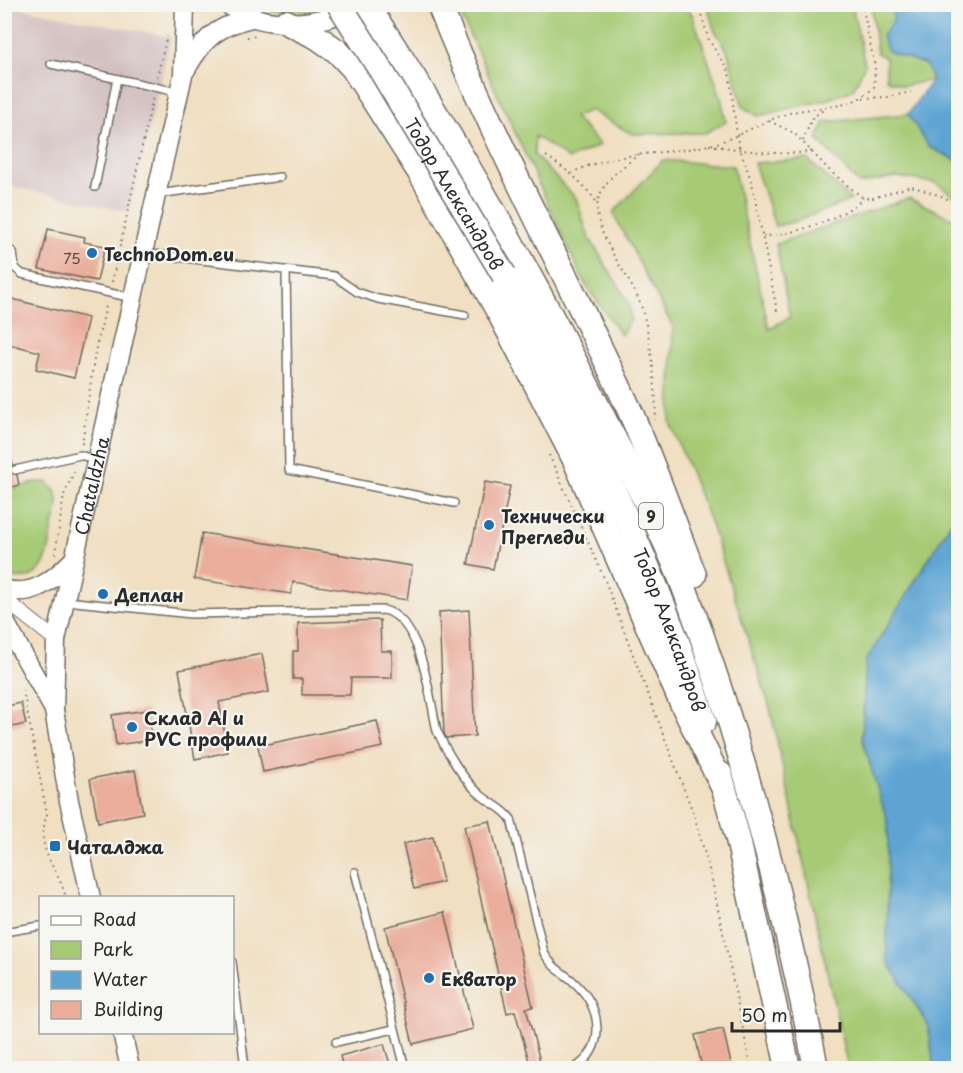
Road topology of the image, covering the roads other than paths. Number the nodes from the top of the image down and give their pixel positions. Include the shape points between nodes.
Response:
1 (185, 4) edge
2 (227, 4) edge
3 (339, 4) edge
4 (358, 4) edge
5 (366, 4) edge
6 (439, 4) edge
7 (255, 17) junction
8 (286, 22) junction
9 (51, 64) dead end
10 (117, 79) junction
11 (181, 84) junction
12 (280, 177) dead end
13 (95, 187) dead end
14 (156, 195) junction
15 (4, 248) edge
16 (143, 253) junction
17 (286, 270) junction
18 (133, 298) junction
19 (465, 315) dead end
20 (96, 460) junction
21 (15, 470) dead end
22 (454, 503) dead end
23 (73, 561) junction
24 (4, 589) edge
25 (4, 599) edge
26 (64, 601) junction
27 (4, 620) edge
28 (56, 640) junction
29 (54, 710) junction
30 (749, 780) junction
31 (724, 789) junction
32 (354, 872) dead end
33 (91, 896) edge
34 (39, 926) edge
35 (4, 932) edge
36 (234, 978) edge
37 (394, 1029) junction
38 (122, 1034) edge
39 (336, 1042) dead end
40 (130, 1068) edge
41 (245, 1068) edge
42 (405, 1068) edge
43 (575, 1068) edge
44 (788, 1068) edge
45 (816, 1068) edge

1 - 11 main road, Chataldzha
2 - 7 main road
3 - 31 highway, Тодор Александров / 9, bridge via 504,275 594,450 660,595
4 - 8 main road via 316,22
5 - 30 highway, Тодор Александров / 9 via 525,263 610,429 686,592
6 - 30 highway via 458,53 650,458 694,576
7 - 8 main road
7 - 11 main road, Chataldzha via 202,42
8 - 31 highway via 324,42 354,68 424,179 500,314 574,458
9 - 10 lane
10 - 11 lane
10 - 13 lane
11 - 14 main road, Chataldzha
12 - 14 lane
14 - 16 main road, Chataldzha
15 - 18 lane via 13,252 15,268 22,274
16 - 17 lane
16 - 18 main road, Chataldzha
17 - 19 lane via 334,276 357,292 378,299
17 - 22 lane via 289,470
18 - 20 main road, Chataldzha
20 - 21 lane via 80,455
20 - 23 main road, Chataldzha
23 - 24 main road via 36,589
23 - 26 main road, Chataldzha
25 - 28 street
26 - 28 main road, Chataldzha
26 - 43 lane via 191,614 384,610 403,621 417,645 442,743 481,796 502,807 512,819 544,953 552,966 576,983 597,1018 597,1038 590,1056
27 - 29 main road
28 - 29 main road, Chataldzha
29 - 33 main road, Chataldzha
30 - 45 highway, Тодор Александров / 9 via 774,874
31 - 44 highway, Тодор Александров / 9
32 - 37 lane
34 - 35 lane
36 - 41 lane
37 - 39 lane
37 - 42 lane
38 - 40 main road

